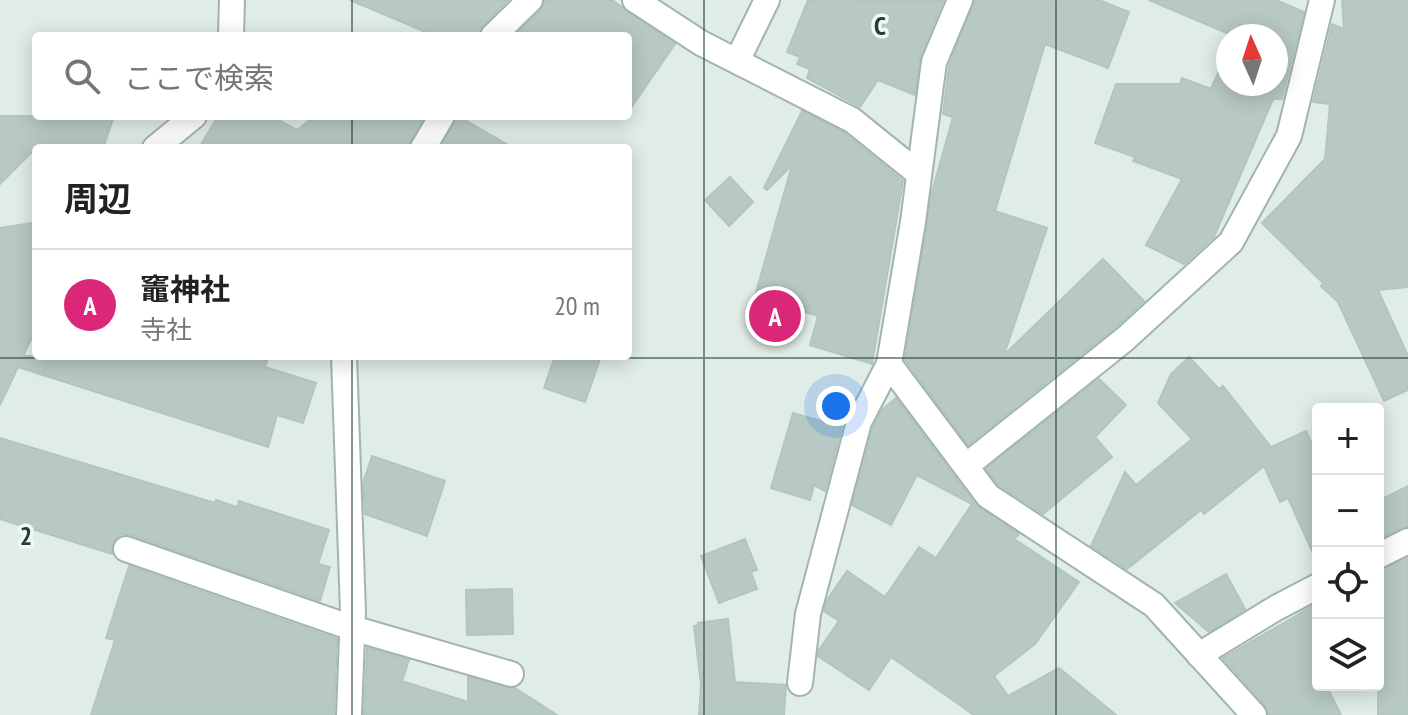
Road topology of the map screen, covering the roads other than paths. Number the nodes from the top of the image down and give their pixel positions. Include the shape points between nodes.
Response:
1 (232, 0) edge
2 (530, 0) edge
3 (635, 0) edge
4 (767, 0) edge
5 (960, 0) edge
6 (1322, 0) edge
7 (231, 32) edge
8 (497, 32) edge
9 (737, 61) junction
10 (189, 120) edge
11 (440, 120) edge
12 (160, 144) edge
13 (425, 144) edge
14 (919, 174) junction
15 (344, 360) edge
16 (889, 364) junction
17 (966, 466) junction
18 (1408, 541) edge
19 (126, 549) dead end
20 (1384, 553) edge
21 (1312, 589) edge
22 (352, 628) junction
23 (1199, 655) junction
24 (511, 674) dead end
25 (800, 683) dead end
26 (349, 715) edge
27 (1254, 715) edge

1 - 7 street
2 - 8 street
3 - 9 street
4 - 9 street
5 - 14 street via 934,62
6 - 17 street via 1289,136 1231,242 1125,339
9 - 14 street via 852,120
10 - 12 street
11 - 13 street
14 - 16 street
15 - 22 street
16 - 17 street
16 - 25 street via 859,422 808,614
17 - 23 street via 988,496 1154,605
18 - 20 street
19 - 22 street
21 - 23 street
22 - 24 street
22 - 26 street
23 - 27 street

